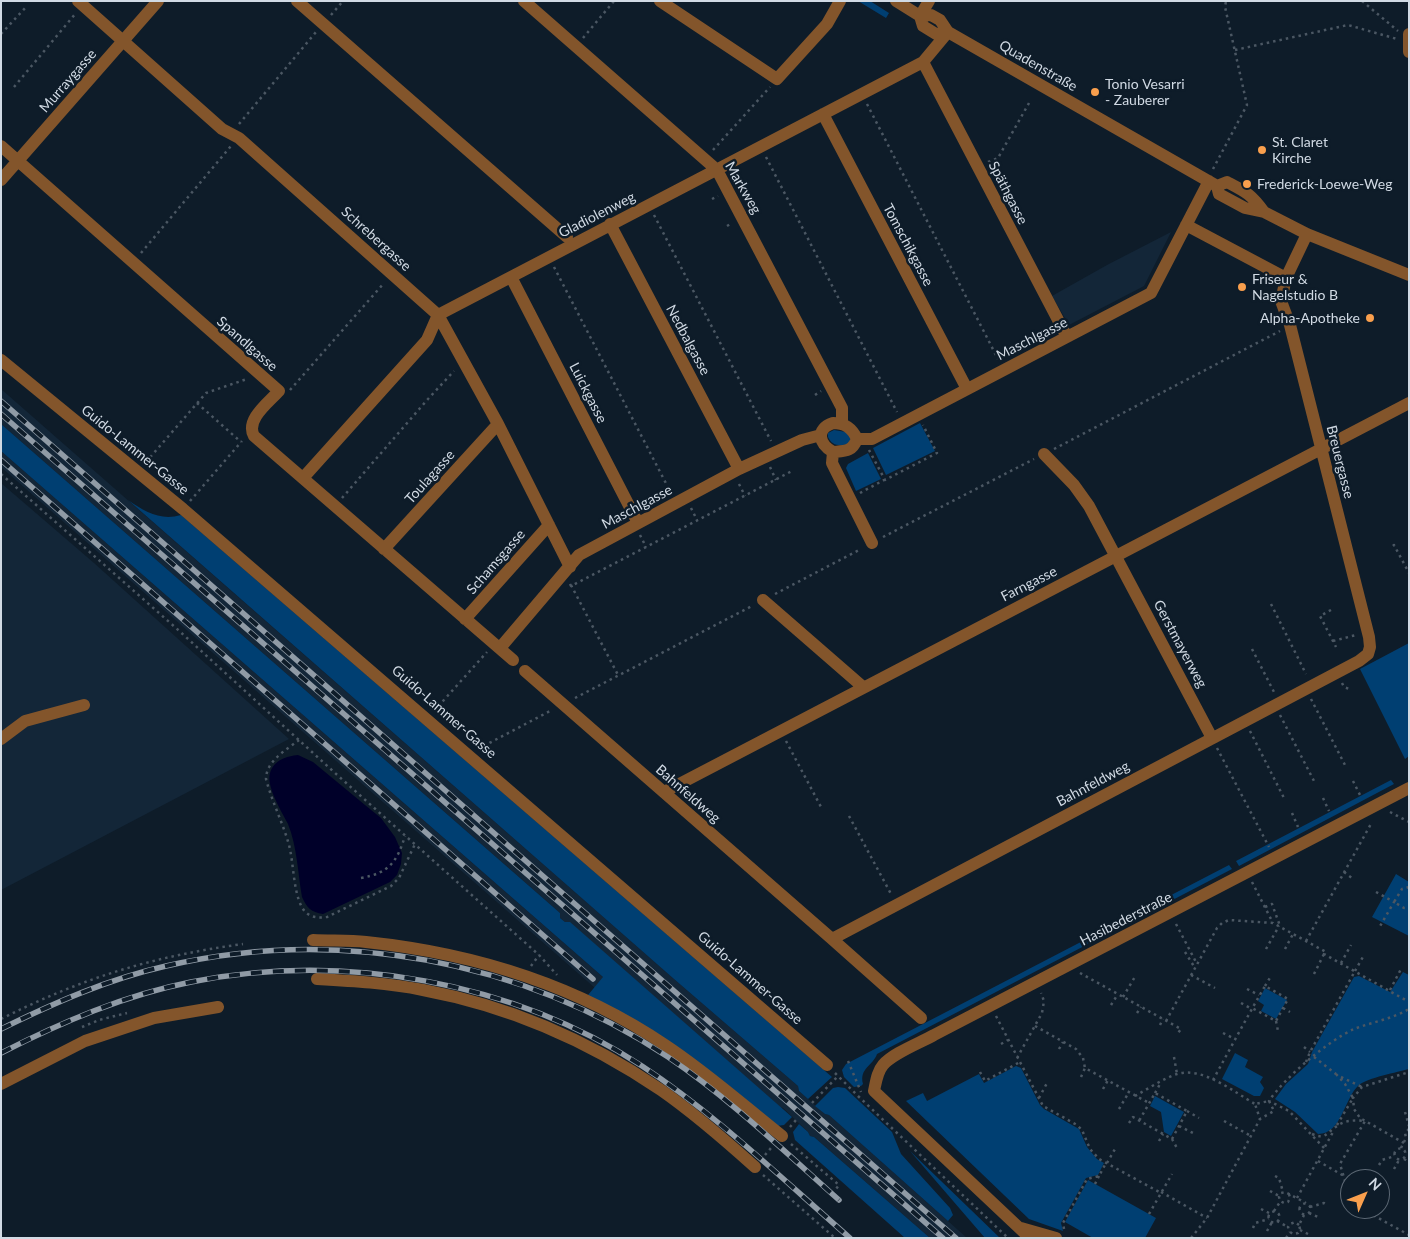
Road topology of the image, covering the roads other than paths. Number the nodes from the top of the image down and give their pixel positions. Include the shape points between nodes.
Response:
1 (158, 1) edge
2 (297, 1) edge
3 (524, 1) edge
4 (660, 1) edge
5 (840, 1) edge
6 (896, 1) edge
7 (929, 1) edge
8 (77, 7) edge
9 (920, 16) junction
10 (948, 32) junction
11 (123, 42) junction
12 (923, 62) junction
13 (823, 114) junction
14 (1, 146) edge
15 (18, 160) junction
16 (717, 170) junction
17 (1, 180) edge
18 (1213, 184) junction
19 (610, 224) junction
20 (1186, 225) junction
21 (1307, 234) junction
22 (567, 238) dead end
23 (1409, 275) edge
24 (510, 277) junction
25 (1286, 278) junction
26 (438, 315) junction
27 (1067, 337) junction
28 (1, 360) edge
29 (967, 389) junction
30 (1409, 403) edge
31 (842, 423) junction
32 (498, 424) junction
33 (821, 435) junction
34 (857, 439) junction
35 (1321, 448) junction
36 (833, 452) junction
37 (1044, 454) dead end
38 (739, 476) junction
39 (303, 478) junction
40 (549, 525) junction
41 (638, 528) junction
42 (872, 543) dead end
43 (384, 549) junction
44 (1116, 556) junction
45 (570, 567) junction
46 (762, 600) dead end
47 (465, 619) junction
48 (497, 646) junction
49 (1368, 654) joint
50 (513, 660) dead end
51 (525, 671) dead end
52 (863, 687) junction
53 (84, 705) dead end
54 (1212, 738) junction
55 (1, 739) edge
56 (1409, 788) edge
57 (664, 792) junction
58 (832, 939) junction
59 (313, 940) dead end
60 (317, 979) dead end
61 (218, 1007) dead end
62 (920, 1018) dead end
63 (827, 1065) road end
64 (1, 1084) edge
65 (782, 1136) road end
66 (754, 1167) road end
67 (1019, 1227) junction
68 (1060, 1236) edge
69 (1030, 1238) edge

1 - 11 street, Murraygasse
2 - 22 street
3 - 16 street, Markweg
4 - 5 street via 778,79 827,24
6 - 9 street, Quadenstraße
7 - 9 street
8 - 11 street, Schrebergasse
9 - 10 street, Quadenstraße via 923,26 936,34
10 - 12 street, Gladiolenweg
10 - 18 street, Quadenstraße
11 - 15 street, Murraygasse
11 - 26 street, Schrebergasse
12 - 13 street, Gladiolenweg
12 - 27 street, Späthgasse
13 - 16 street, Gladiolenweg
13 - 29 street, Tomschikgasse
14 - 15 street, Spandlgasse
15 - 17 street, Murraygasse
15 - 39 street, Spandlgasse via 279,392 253,420 251,430
16 - 19 street, Gladiolenweg
16 - 31 street, Markweg via 842,408
18 - 20 street, Maschlgasse
18 - 21 street, Quadenstraße via 1219,194 1245,208 1264,212
19 - 24 street, Gladiolenweg
19 - 38 street, Nedbalgasse
20 - 25 street
20 - 27 street, Maschlgasse via 1151,293
21 - 23 street, Quadenstraße
21 - 25 street
24 - 26 street, Gladiolenweg
24 - 41 street, Luickgasse
25 - 35 street, Breuergasse via 1281,302
26 - 32 street, Schrebergasse
26 - 39 street via 426,340
27 - 29 street, Maschlgasse
28 - 63 street, Guido-Lammer-Gasse via 184,509
29 - 34 street, Maschlgasse via 872,439
30 - 35 street, Farngasse
31 - 33 street via 827,425
31 - 34 street via 853,431
32 - 40 street, Schrebergasse
32 - 43 street, Toulagasse
33 - 36 street via 822,443
33 - 38 street, Maschlgasse via 802,440
34 - 36 street via 854,447
35 - 44 street, Farngasse
35 - 49 street, Breuergasse via 1368,632
36 - 42 street via 832,463
37 - 44 street, Gerstmayerweg via 1089,506
38 - 41 street, Maschlgasse
39 - 43 street
40 - 45 street, Schrebergasse
40 - 47 street, Schamsgasse
41 - 45 street, Maschlgasse via 579,555
43 - 47 street
44 - 52 street, Farngasse
44 - 54 street, Gerstmayerweg
45 - 48 street, Maschlgasse
46 - 52 street
47 - 48 street
48 - 50 street
49 - 54 street, Bahnfeldweg
51 - 57 street, Bahnfeldweg
52 - 57 street, Farngasse
53 - 55 street via 25,721
54 - 58 street, Bahnfeldweg
56 - 67 street, Hasibederstraße via 883,1065 868,1093
57 - 58 street, Bahnfeldweg
58 - 62 street, Bahnfeldweg
59 - 65 street via 365,941 418,948 479,962 549,984 665,1044
60 - 66 street via 422,990 502,1010 537,1023 610,1058 662,1091
61 - 64 street via 154,1018 85,1041
67 - 68 street
67 - 69 street

